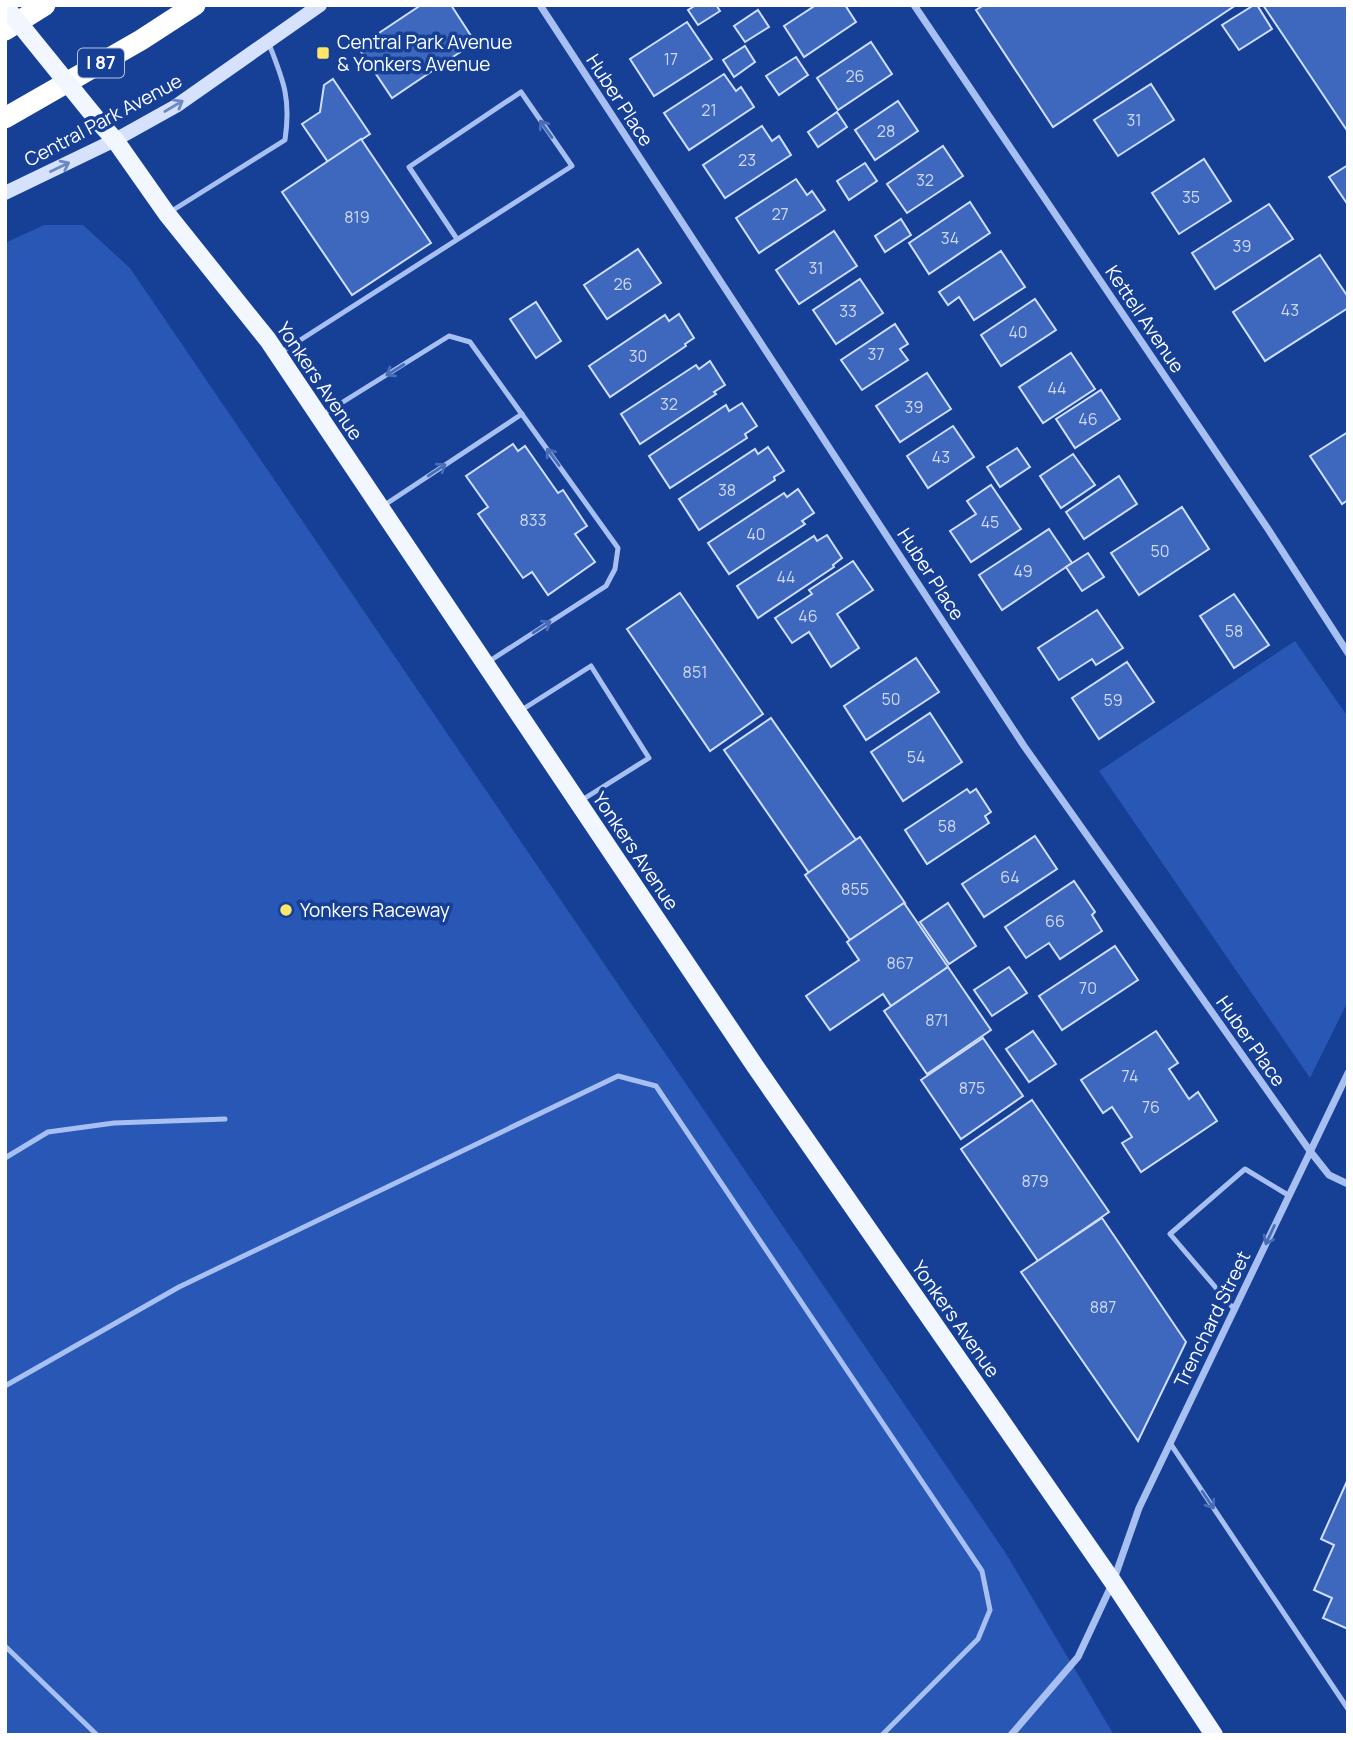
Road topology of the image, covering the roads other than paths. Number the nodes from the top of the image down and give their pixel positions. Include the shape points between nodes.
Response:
1 (46, 5) edge
2 (195, 5) edge
3 (320, 5) edge
4 (540, 5) edge
5 (914, 5) edge
6 (5, 6) edge
7 (5, 30) edge
8 (268, 41) junction
9 (5, 118) edge
10 (115, 140) junction
11 (5, 193) edge
12 (167, 214) junction
13 (457, 239) junction
14 (278, 354) junction
15 (522, 414) junction
16 (320, 417) junction
17 (380, 508) junction
18 (1348, 653) edge
19 (485, 664) junction
20 (518, 713) junction
21 (578, 802) junction
22 (1348, 1073) edge
23 (225, 1119) dead end
24 (1310, 1151) junction
25 (5, 1158) edge
26 (1348, 1184) edge
27 (1288, 1195) junction
28 (1234, 1309) junction
29 (5, 1386) edge
30 (1170, 1443) junction
31 (1113, 1582) junction
32 (5, 1646) edge
33 (1348, 1709) edge
34 (97, 1735) edge
35 (883, 1735) edge
36 (1011, 1735) edge
37 (1214, 1735) edge

1 - 7 highway
2 - 9 highway, I 87
3 - 8 main road, Central Park Avenue
4 - 24 street, Huber Place via 1024,746
5 - 18 street, Kettell Avenue
6 - 10 main road, Yonkers Avenue, bridge
10 -> 8 main road, Central Park Avenue via 176,106
8 - 12 lane via 283,79 289,112 285,140
11 -> 10 main road, Central Park Avenue
10 - 12 main road, Yonkers Avenue
12 - 14 main road, Yonkers Avenue
13 -> 13 lane via 572,166 521,92 409,166
13 - 14 lane
14 - 16 main road, Yonkers Avenue
15 -> 16 lane via 470,342 449,336
17 -> 15 lane
19 -> 15 lane via 606,586 615,569 618,548
16 - 17 main road, Yonkers Avenue
17 - 19 main road, Yonkers Avenue
19 - 20 main road, Yonkers Avenue
20 - 21 main road, Yonkers Avenue
20 - 21 lane via 591,666 649,758
21 - 31 main road, Yonkers Avenue
22 - 24 street, Trenchard Street
23 - 25 lane via 114,1123 48,1132
24 - 26 street, Huber Place via 1329,1175
24 - 27 street, Trenchard Street
27 -> 28 street, Trenchard Street
27 - 28 lane via 1245,1169 1170,1234
28 - 30 street, Trenchard Street
29 - 35 lane via 179,1287 618,1076 656,1086 982,1571 990,1610 978,1639
30 - 31 street, Trenchard Street via 1139,1508
30 -> 33 lane
31 - 36 street, Trenchard Street via 1079,1657
31 - 37 main road, Yonkers Avenue
32 - 34 lane

